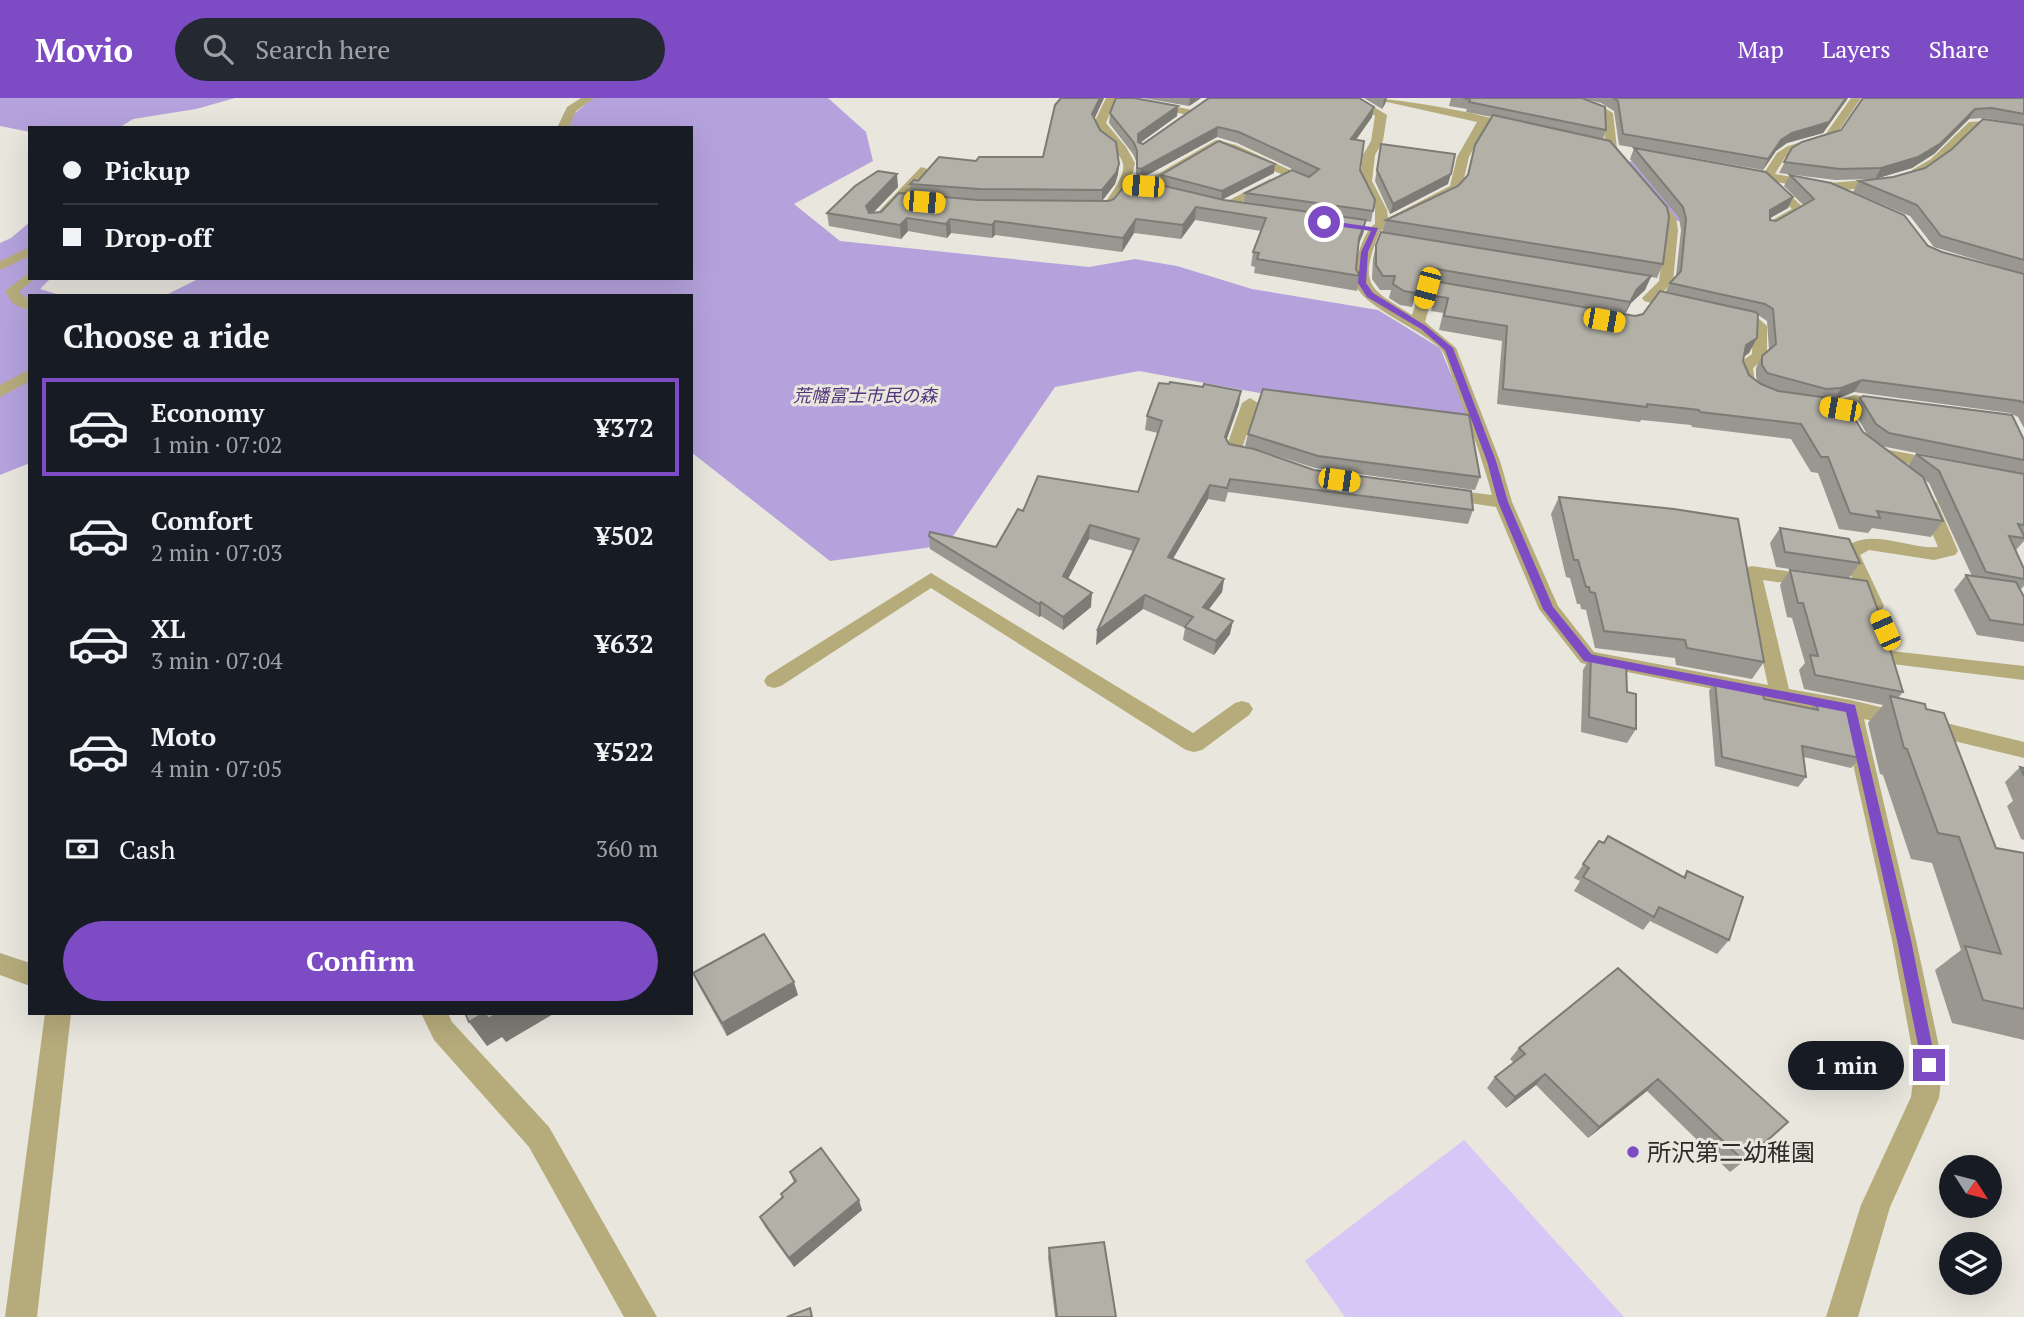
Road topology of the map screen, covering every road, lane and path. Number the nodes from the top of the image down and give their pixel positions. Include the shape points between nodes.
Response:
1 (589, 98) edge
2 (1351, 98) edge
3 (1374, 98) edge
4 (1561, 98) edge
5 (1856, 98) edge
6 (1115, 99) edge
7 (1136, 102) edge
8 (1202, 105) edge
9 (1484, 120) junction
10 (1510, 125) edge
11 (564, 126) edge
12 (2024, 131) edge
13 (1605, 147) junction
14 (1143, 149) edge
15 (1124, 150) junction
16 (1172, 150) edge
17 (1197, 152) junction
18 (1631, 154) edge
19 (925, 170) edge
20 (1729, 170) edge
21 (1290, 173) junction
22 (1772, 177) junction
23 (1903, 180) edge
24 (1308, 181) edge
25 (1126, 184) junction
26 (1827, 187) junction
27 (1893, 190) edge
28 (897, 200) junction
29 (1853, 200) edge
30 (911, 201) edge
31 (1094, 208) edge
32 (1248, 211) edge
33 (875, 221) edge
34 (1771, 226) edge
35 (1375, 232) junction
36 (28, 252) edge
37 (0, 266) edge
38 (28, 278) edge
39 (1481, 298) edge
40 (28, 306) edge
41 (1692, 309) edge
42 (1718, 315) edge
43 (1417, 324) junction
44 (28, 375) edge
45 (0, 393) edge
46 (1766, 397) edge
47 (1250, 403) dead end
48 (1906, 407) edge
49 (1839, 412) edge
50 (1268, 460) edge
51 (1956, 467) edge
52 (1903, 473) edge
53 (1922, 488) edge
54 (1421, 491) edge
55 (1503, 502) junction
56 (1866, 589) junction
57 (1880, 620) edge
58 (1891, 656) edge
59 (2024, 673) edge
60 (774, 681) dead end
61 (1780, 694) junction
62 (1851, 708) junction
63 (1242, 709) dead end
64 (2024, 750) edge
65 (0, 964) edge
66 (28, 974) edge
67 (58, 1015) edge
68 (435, 1015) edge
69 (21, 1317) edge
70 (641, 1317) edge
71 (1842, 1317) edge

1 - 11 street via 571,109
2 - 35 street via 1381,115 1366,181 1381,210
3 - 9 street
4 - 13 street via 1609,115
5 - 22 street via 1829,137 1781,155
6 - 15 street via 1100,123 1105,136
7 - 8 street via 1187,116
9 - 10 street
9 - 35 street via 1463,157 1456,187
12 - 23 street via 1973,124 1935,162
13 - 18 street
13 - 41 street via 1670,218 1670,259 1650,294
14 - 15 street
15 - 25 street via 1129,174
16 - 17 street
17 - 21 street via 1216,143
17 - 25 street via 1150,188
19 - 28 street
20 - 22 street
21 - 24 street
21 - 32 street via 1217,206
22 - 26 street
22 - 34 street via 1770,183 1800,210
25 - 31 street via 1107,208
26 - 27 street via 1889,182
26 - 29 street
28 - 30 street
28 - 33 street
35 - 43 street via 1365,252 1362,283 1370,295
36 - 37 street
38 - 40 street via 12,292
39 - 43 street via 1427,288
42 - 46 street via 1760,326 1759,356 1746,364 1744,375 1751,389
43 - 55 street via 1449,348
44 - 45 street
47 - 50 street via 1233,451
48 - 49 street via 1854,400 1843,404
51 - 52 street via 1867,446
53 - 56 street via 1949,551 1934,554 1866,544 1850,553
54 - 55 street
55 - 61 street via 1549,609 1588,658
56 - 57 street
56 - 61 street via 1752,572
58 - 59 street
60 - 63 street via 931,579 1194,744
61 - 62 street
62 - 64 street via 1906,714
62 - 71 street via 1929,1065 1926,1098 1876,1205
65 - 66 street
67 - 69 street
68 - 70 street via 443,1031 539,1137

